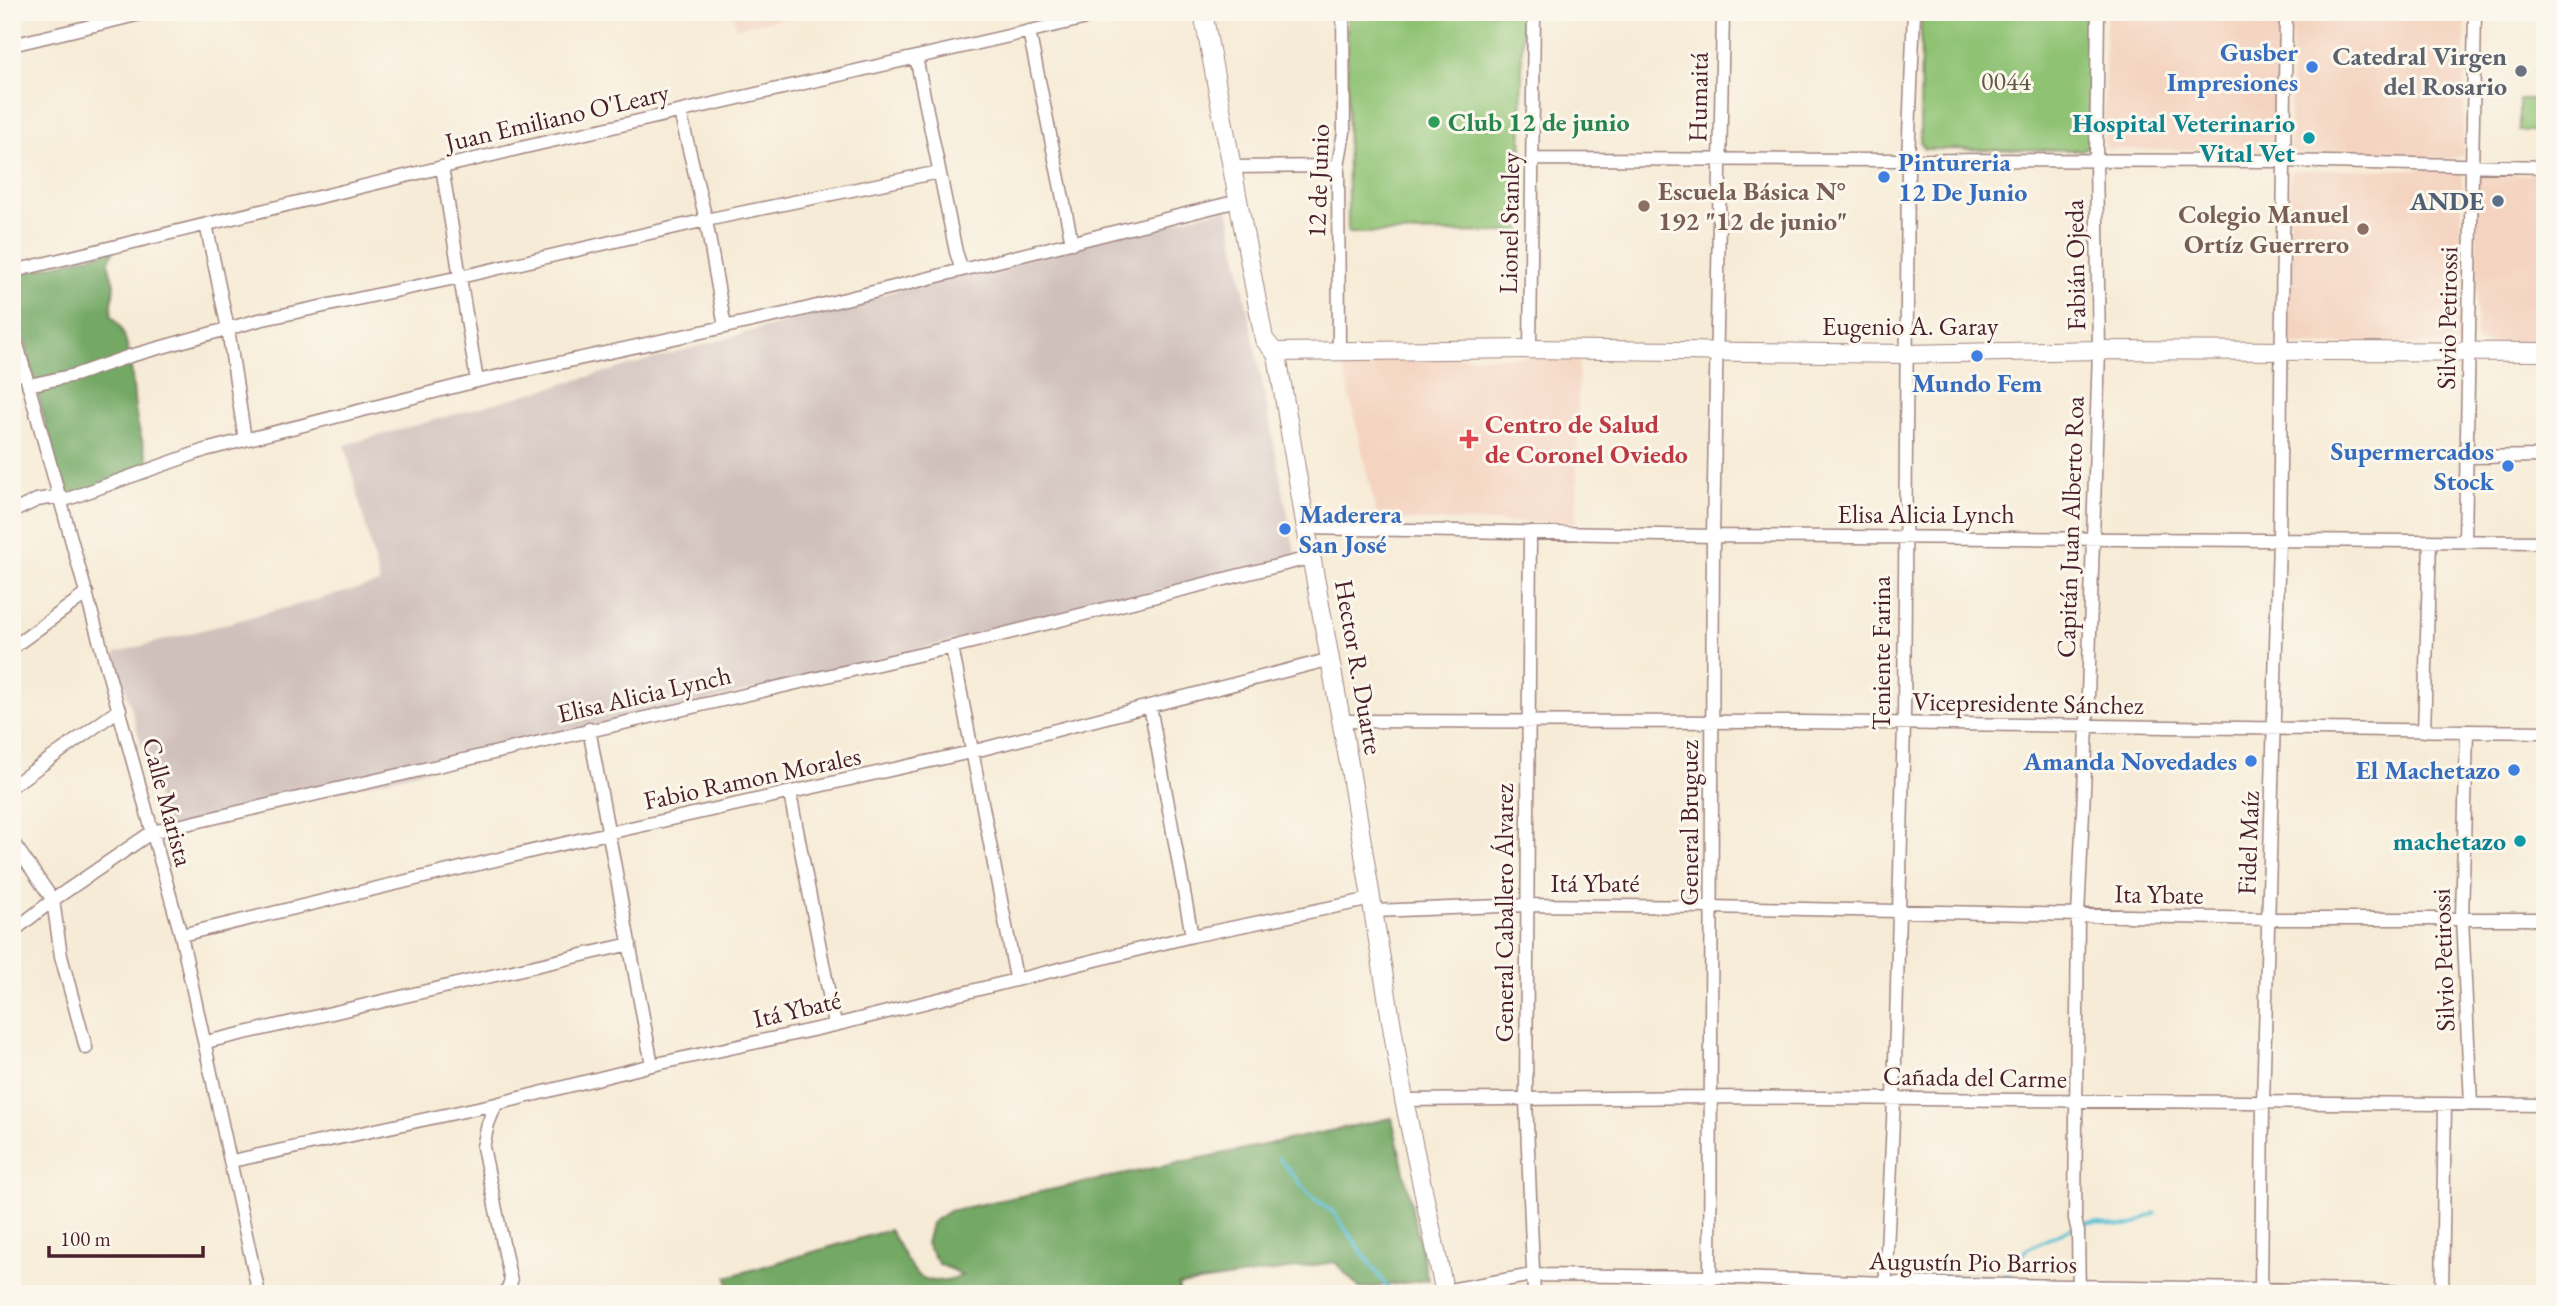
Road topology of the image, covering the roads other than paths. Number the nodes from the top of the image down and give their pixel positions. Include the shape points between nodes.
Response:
1 (149, 12) edge
2 (1112, 12) edge
3 (1203, 12) edge
4 (1343, 12) edge
5 (1534, 12) edge
6 (1723, 12) edge
7 (1914, 12) edge
8 (2098, 12) edge
9 (2286, 12) edge
10 (2475, 12) edge
11 (1029, 31) junction
12 (12, 45) edge
13 (916, 57) junction
14 (680, 111) junction
15 (1532, 159) junction
16 (1720, 159) junction
17 (1908, 160) junction
18 (2096, 160) junction
19 (2283, 161) junction
20 (1338, 166) junction
21 (2472, 166) junction
22 (442, 167) junction
23 (1232, 167) junction
24 (2545, 167) edge
25 (939, 172) junction
26 (1238, 201) junction
27 (706, 220) junction
28 (206, 224) junction
29 (1072, 243) junction
30 (12, 266) edge
31 (962, 270) junction
32 (460, 277) junction
33 (12, 326) edge
34 (725, 327) junction
35 (228, 329) junction
36 (1530, 349) junction
37 (2099, 350) junction
38 (1339, 351) junction
39 (1716, 351) junction
40 (2281, 351) junction
41 (1275, 352) junction
42 (2545, 352) edge
43 (2469, 353) junction
44 (1906, 354) junction
45 (25, 371) junction
46 (12, 377) edge
47 (477, 382) junction
48 (29, 384) junction
49 (245, 440) junction
50 (2545, 456) edge
51 (2467, 457) junction
52 (61, 498) junction
53 (12, 513) edge
54 (1306, 528) junction
55 (1530, 532) junction
56 (1713, 536) junction
57 (1904, 537) junction
58 (2092, 538) junction
59 (2279, 540) junction
60 (2430, 541) junction
61 (2465, 541) junction
62 (2545, 542) edge
63 (1313, 557) junction
64 (87, 593) junction
65 (952, 647) junction
66 (12, 648) edge
67 (1331, 659) junction
68 (1150, 706) junction
69 (120, 709) junction
70 (1342, 721) junction
71 (1528, 722) junction
72 (1712, 722) junction
73 (1904, 724) junction
74 (2087, 727) junction
75 (589, 729) junction
76 (2273, 729) junction
77 (2424, 731) junction
78 (2467, 731) junction
79 (2545, 732) edge
80 (971, 752) junction
81 (12, 786) edge
82 (790, 794) junction
83 (152, 832) junction
84 (608, 833) junction
85 (12, 841) edge
86 (53, 900) junction
87 (1373, 905) junction
88 (1527, 905) junction
89 (1711, 906) junction
90 (1899, 911) junction
91 (2078, 916) junction
92 (2462, 918) junction
93 (2268, 919) junction
94 (2545, 919) edge
95 (12, 932) edge
96 (181, 935) junction
97 (1192, 936) junction
98 (630, 944) junction
99 (1016, 978) junction
100 (835, 1025) junction
101 (206, 1042) junction
102 (86, 1048) dead end
103 (652, 1065) junction
104 (1710, 1097) junction
105 (1894, 1099) junction
106 (1404, 1100) junction
107 (1526, 1100) junction
108 (2076, 1101) junction
109 (2263, 1102) junction
110 (496, 1104) junction
111 (2445, 1104) junction
112 (2471, 1104) junction
113 (2545, 1105) edge
114 (232, 1161) junction
115 (1532, 1275) junction
116 (1711, 1277) junction
117 (1886, 1289) edge
118 (2079, 1290) edge
119 (2261, 1291) edge
120 (1445, 1292) edge
121 (2442, 1293) edge
122 (260, 1294) edge
123 (505, 1294) edge
124 (1534, 1294) edge
125 (1710, 1294) edge
126 (2545, 1294) edge

1 - 12 street
2 - 11 street, Juan Emiliano O'Leary
3 - 23 street, Hector R. Duarte
4 - 20 street, 12 de Junio via 1344,132
5 - 15 street, Lionel Stanley
6 - 16 street, Humaitá
7 - 17 street, Teniente Farina
8 - 18 street, Fabián Ojeda
9 - 19 street, Fidel Maíz
10 - 21 street, Silvio Petirossi
11 - 13 street, Juan Emiliano O'Leary
11 - 29 street
13 - 14 street, Juan Emiliano O'Leary
13 - 25 street
14 - 22 street, Juan Emiliano O'Leary
14 - 27 street
15 - 16 street
15 - 36 street, Lionel Stanley
16 - 17 street
16 - 39 street, Humaitá
17 - 18 street
17 - 44 street, Teniente Farina
18 - 19 street
18 - 37 street, Fabián Ojeda
19 - 21 street
19 - 40 street, Fidel Maíz
20 - 23 street
20 - 38 street, 12 de Junio
21 - 24 street
21 - 43 street, Silvio Petirossi
22 - 28 street, Juan Emiliano O'Leary
22 - 32 street
23 - 26 street, Hector R. Duarte
25 - 27 street
25 - 31 street
26 - 29 street
26 - 41 street, Hector R. Duarte via 1264,339
27 - 32 street
27 - 34 street
28 - 30 street, Juan Emiliano O'Leary via 22,269
28 - 35 street
29 - 31 street
31 - 34 street
32 - 35 street
32 - 47 street
33 - 45 street, Calle Marista
34 - 47 street
35 - 48 street via 75,375
35 - 49 street
36 - 38 street, Eugenio A. Garay
36 - 39 street, Eugenio A. Garay
37 - 40 street, Eugenio A. Garay
37 - 44 street, Eugenio A. Garay
37 - 58 street, Capitán Juan Alberto Roa
38 - 41 street, Eugenio A. Garay
39 - 44 street, Eugenio A. Garay
39 - 56 street, General Bruguez
40 - 43 street, Eugenio A. Garay
40 - 59 street, Fidel Maíz
41 - 54 street, Hector R. Duarte
42 - 43 street, Eugenio A. Garay
43 - 51 street, Silvio Petirossi
44 - 57 street, Teniente Farina
45 - 46 street
45 - 48 street, Calle Marista
47 - 49 street
48 - 52 street, Calle Marista
49 - 52 street
50 - 51 street
51 - 61 street, Silvio Petirossi
52 - 53 street via 37,500
52 - 64 street, Calle Marista
54 - 55 street, Elisa Alicia Lynch
54 - 63 street, Hector R. Duarte
55 - 56 street, Elisa Alicia Lynch
55 - 71 street, General Caballero Álvarez
56 - 57 street, Elisa Alicia Lynch
56 - 72 street, General Bruguez
57 - 58 street, Elisa Alicia Lynch
57 - 73 street, Teniente Farina
58 - 59 street, Elisa Alicia Lynch
58 - 74 street, Capitán Juan Alberto Roa
59 - 60 street, Elisa Alicia Lynch
59 - 76 street, Fidel Maíz
60 - 61 street, Elisa Alicia Lynch
60 - 77 street
61 - 62 street, Elisa Alicia Lynch
63 - 65 street, Elisa Alicia Lynch
63 - 67 street, Hector R. Duarte
64 - 66 street
64 - 69 street, Calle Marista
65 - 75 street, Elisa Alicia Lynch
65 - 80 street
67 - 68 street, Fabio Ramon Morales
67 - 70 street, Hector R. Duarte
68 - 80 street, Fabio Ramon Morales
68 - 97 street
69 - 81 street
69 - 83 street, Calle Marista
70 - 71 street, Vicepresidente Sánchez
70 - 87 street, Hector R. Duarte
71 - 72 street, Vicepresidente Sánchez
71 - 88 street, General Caballero Álvarez
72 - 73 street, Vicepresidente Sánchez
72 - 89 street, General Bruguez
73 - 74 street, Vicepresidente Sánchez
73 - 90 street, Teniente Farina
74 - 76 street, Vicepresidente Sánchez
74 - 91 street, Capitán Juan Alberto Roa
75 - 83 street, Elisa Alicia Lynch
75 - 84 street
76 - 77 street, Vicepresidente Sánchez
76 - 93 street, Fidel Maíz
77 - 78 street, Vicepresidente Sánchez
78 - 79 street, Vicepresidente Sánchez
78 - 92 street, Silvio Petirossi
80 - 82 street, Fabio Ramon Morales
80 - 99 street
82 - 84 street, Fabio Ramon Morales
82 - 100 street
83 - 86 street, Elisa Alicia Lynch
83 - 96 street, Calle Marista
84 - 96 street, Fabio Ramon Morales
84 - 98 street
85 - 86 street
86 - 95 street, Elisa Alicia Lynch
86 - 102 street via 61,956
87 - 88 street, Itá Ybaté
87 - 97 street, Itá Ybaté
87 - 106 street, Hector R. Duarte
88 - 89 street, Itá Ybaté
88 - 107 street, General Caballero Álvarez
89 - 90 street, Itá Ybaté
89 - 104 street, General Bruguez
90 - 91 street, Ita Ybate
90 - 105 street, Teniente Farina
91 - 93 street, Ita Ybate
91 - 108 street, Capitán Juan Alberto Roa
92 - 93 street, Ita Ybate
92 - 94 street, Ita Ybate
92 - 112 street, Silvio Petirossi
93 - 109 street, Fidel Maíz
96 - 101 street, Calle Marista
97 - 99 street, Itá Ybaté
98 - 101 street
98 - 103 street
99 - 100 street, Itá Ybaté
100 - 103 street, Itá Ybaté
101 - 114 street, Calle Marista
103 - 110 street, Itá Ybaté
104 - 105 street, Cañada del Carme
104 - 107 street, Cañada del Carme
104 - 116 street, General Bruguez
105 - 108 street, Cañada del Carme
105 - 117 street, Teniente Farina
106 - 107 street, Cañada del Carme
106 - 120 street, Hector R. Duarte
107 - 115 street, General Caballero Álvarez
108 - 109 street, Cañada del Carme
108 - 118 street, Capitán Juan Alberto Roa
109 - 111 street, Cañada del Carme
109 - 119 street, Fidel Maíz
110 - 114 street, Itá Ybaté
110 - 123 street via 483,1147 511,1282
111 - 112 street, Cañada del Carme
111 - 121 street
112 - 113 street, Cañada del Carme
114 - 122 street, Calle Marista
115 - 116 street, Augustín Pio Barrios
115 - 120 street, Augustín Pio Barrios
115 - 124 street, General Caballero Álvarez
116 - 117 street, Augustín Pio Barrios
116 - 125 street, General Bruguez
117 - 118 street, Augustín Pio Barrios
118 - 119 street, Augustín Pio Barrios
119 - 121 street, Augustín Pio Barrios
121 - 126 street, Augustín Pio Barrios

